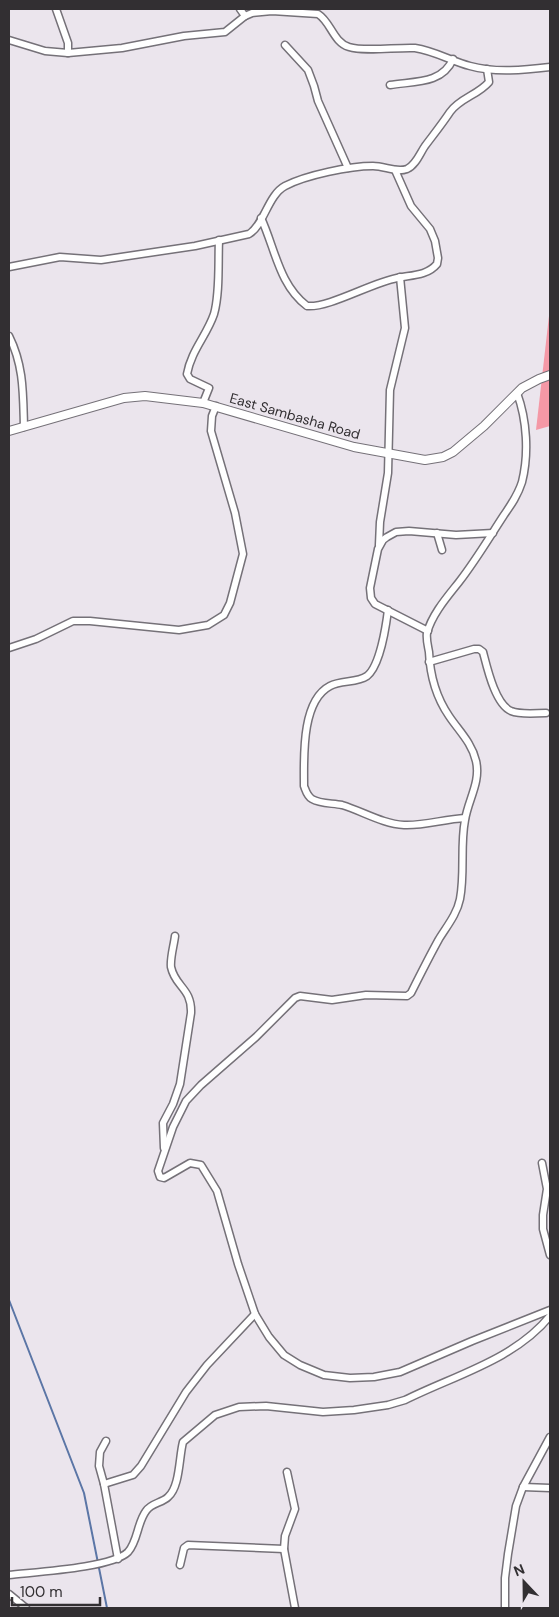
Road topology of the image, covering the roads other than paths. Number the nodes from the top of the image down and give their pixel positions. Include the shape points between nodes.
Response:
1 (56, 9) edge
2 (240, 9) edge
3 (244, 16) junction
4 (9, 40) edge
5 (285, 45) dead end
6 (68, 53) junction
7 (453, 59) junction
8 (550, 67) edge
9 (487, 69) junction
10 (390, 84) dead end
11 (348, 168) junction
12 (395, 170) junction
13 (261, 218) junction
14 (218, 240) junction
15 (9, 268) edge
16 (400, 277) junction
17 (9, 336) edge
18 (550, 375) edge
19 (517, 393) junction
20 (203, 403) junction
21 (216, 406) junction
22 (24, 427) junction
23 (9, 431) edge
24 (388, 454) junction
25 (437, 533) junction
26 (493, 533) junction
27 (379, 545) junction
28 (442, 550) dead end
29 (388, 610) junction
30 (428, 631) junction
31 (9, 648) edge
32 (429, 662) junction
33 (546, 713) dead end
34 (465, 818) junction
35 (175, 936) dead end
36 (164, 1150) junction
37 (542, 1163) dead end
38 (550, 1255) edge
39 (550, 1310) edge
40 (255, 1314) junction
41 (550, 1316) edge
42 (550, 1437) edge
43 (106, 1441) dead end
44 (287, 1472) dead end
45 (104, 1484) junction
46 (524, 1487) junction
47 (550, 1488) edge
48 (284, 1549) junction
49 (118, 1559) junction
50 (180, 1565) dead end
51 (9, 1575) edge
52 (9, 1594) edge
53 (9, 1600) edge
54 (24, 1606) edge
55 (295, 1608) edge
56 (505, 1608) edge

1 - 6 street via 68,43
2 - 3 street
3 - 6 street via 225,32
3 - 7 street via 272,11 318,14 348,47 417,49
4 - 6 street via 45,51
5 - 11 street via 308,70
7 - 9 street via 467,66
7 - 10 street via 448,68 427,81
8 - 9 street
9 - 12 street via 489,78 486,85 456,106 414,164 404,170
11 - 12 street via 378,166
11 - 13 street via 286,185 276,193
12 - 16 street via 411,206 430,229 438,258 437,264 427,272
13 - 14 street via 249,234
13 - 16 street via 287,284 308,306 326,303
14 - 15 street via 101,260 43,259
14 - 20 street via 214,314 193,354 187,374 190,379 209,388
16 - 24 street via 404,328 390,390
17 - 22 street via 19,360
18 - 19 street, East Sambasha Road
19 - 24 street, East Sambasha Road via 484,426 443,457 425,460
19 - 26 street via 526,429 522,483
20 - 21 street, East Sambasha Road
20 - 22 street, East Sambasha Road via 145,396 124,398
21 - 24 street, East Sambasha Road
21 - 31 street via 211,431 235,513 243,554 224,615 208,625 179,630 73,621
22 - 23 street, East Sambasha Road
24 - 27 street
25 - 26 street
25 - 27 street via 401,531
25 - 28 street
26 - 30 street
27 - 29 street via 370,593 373,602
29 - 30 street
29 - 34 street via 377,658 370,672 365,677 328,687 316,700 307,732 304,786 307,794 318,802 358,810 402,825
30 - 32 street
32 - 33 street via 480,649 504,706 511,711
32 - 34 street via 447,714 474,752 477,763 475,787
34 - 36 street via 462,885 456,910 411,993 400,997 366,995 332,1000 295,998 193,1092 182,1107
35 - 36 street via 172,970 189,996 191,1013 180,1084 163,1123
36 - 40 street via 158,1171 160,1177 195,1162 201,1165 217,1191
37 - 38 street via 547,1189 543,1229
39 - 40 street via 400,1372 350,1378 324,1375 284,1355
40 - 45 street via 186,1392 135,1473
41 - 49 street via 536,1332 506,1354 405,1400 354,1410 322,1412 266,1406 239,1407 215,1415 182,1442 170,1496 144,1512 133,1544
42 - 46 street
43 - 45 street via 99,1459
44 - 48 street via 296,1509 286,1533
45 - 49 street
46 - 47 street
46 - 56 street via 516,1506 508,1554
48 - 50 street via 188,1545 184,1548
48 - 55 street
49 - 51 street via 98,1565
52 - 54 street
53 - 54 street

